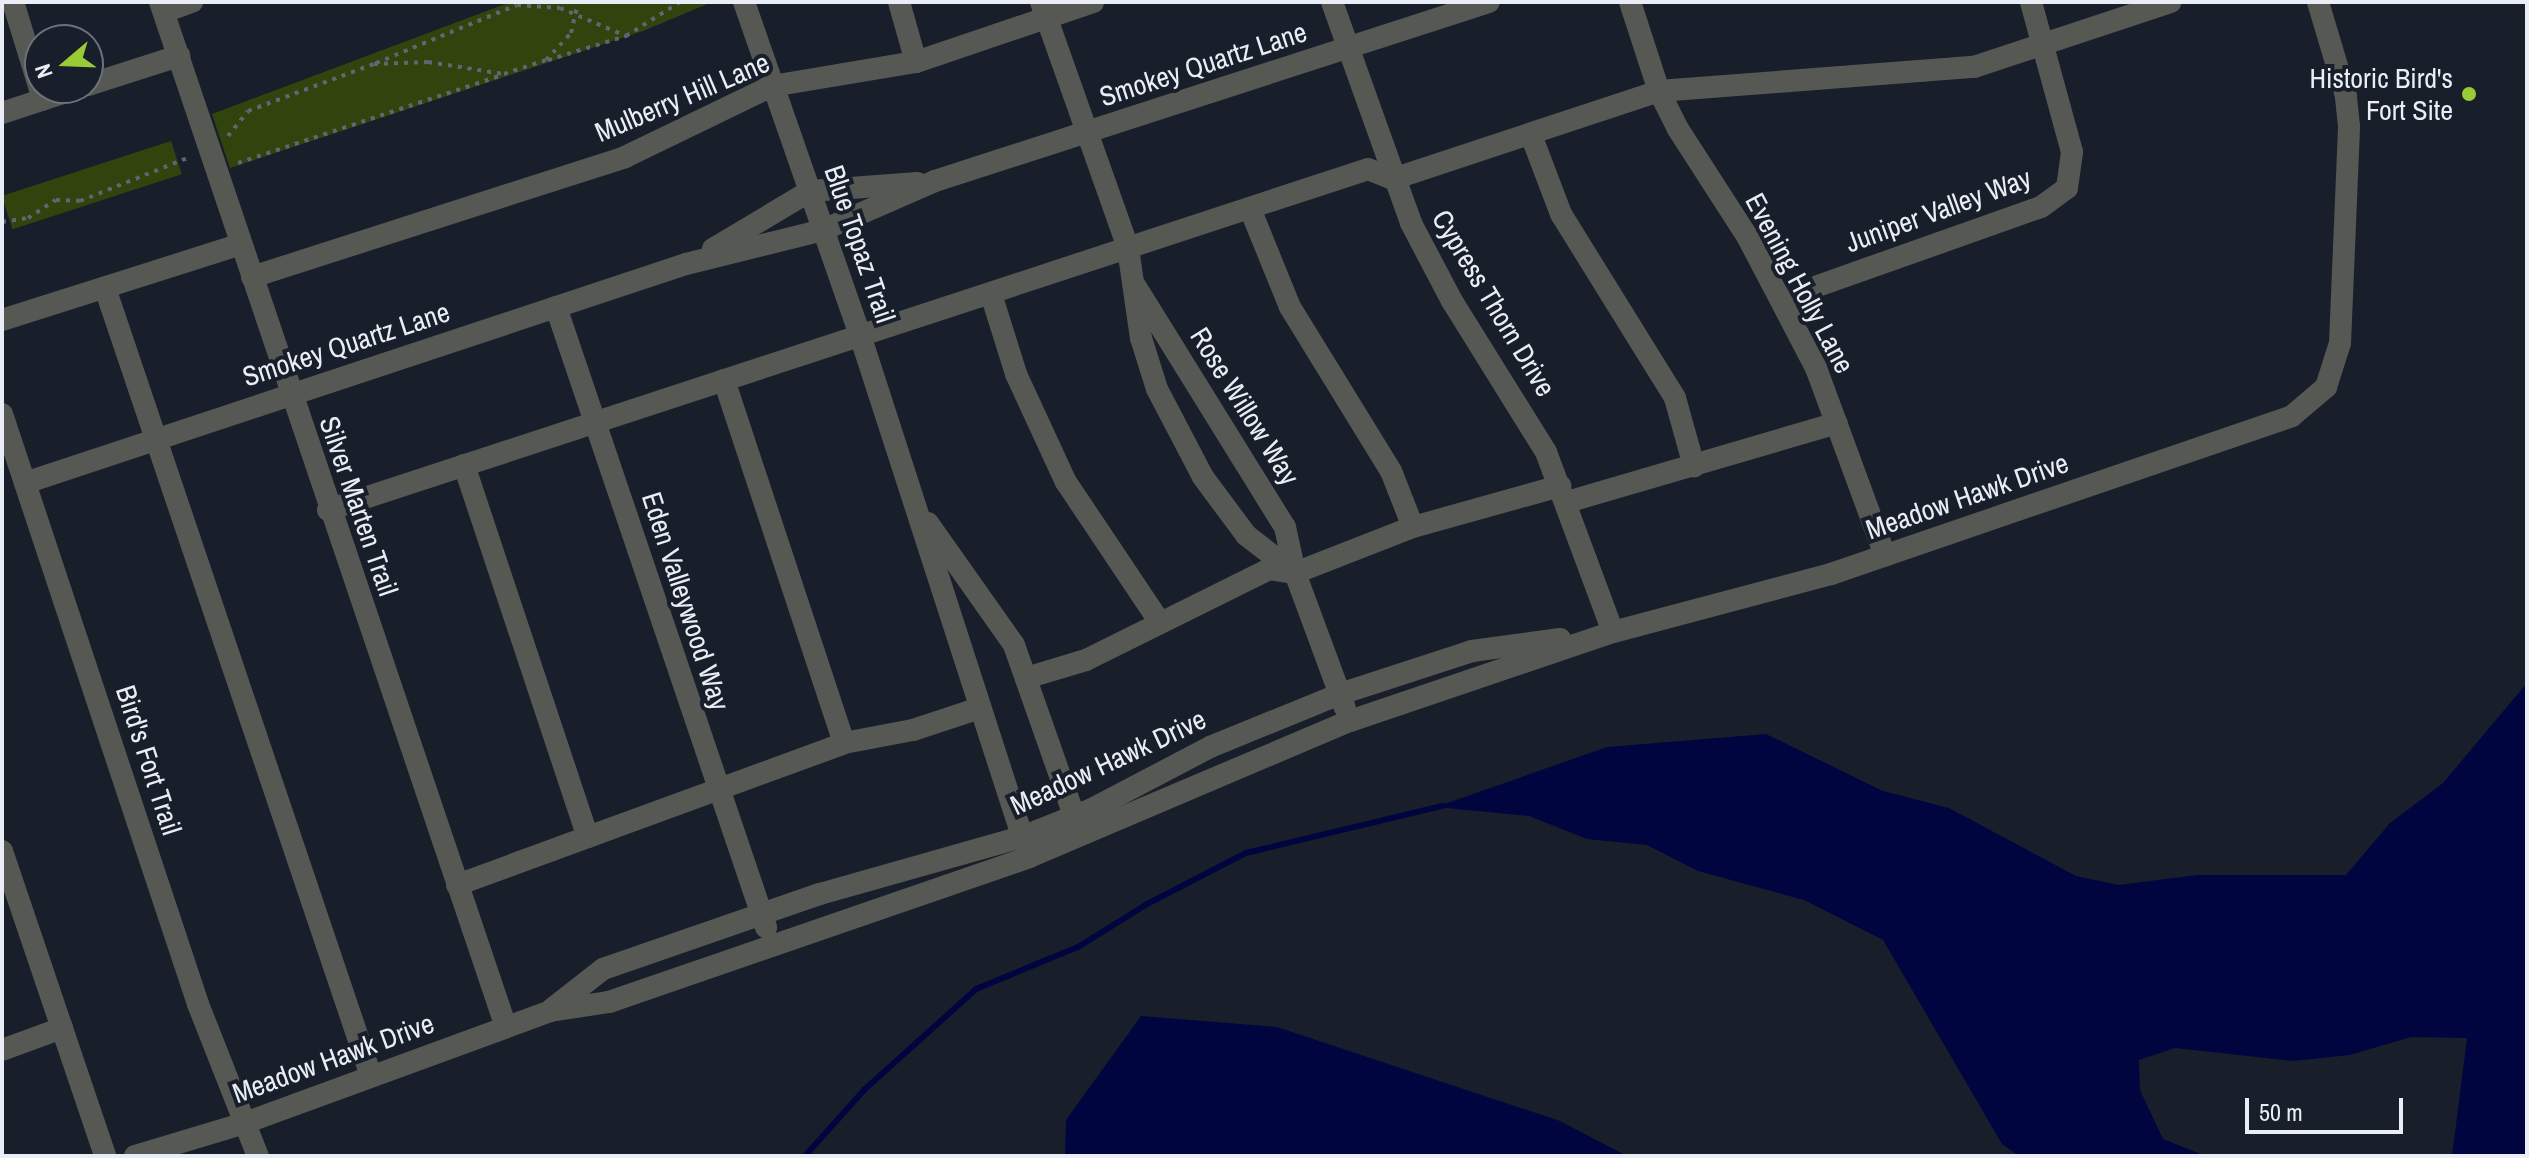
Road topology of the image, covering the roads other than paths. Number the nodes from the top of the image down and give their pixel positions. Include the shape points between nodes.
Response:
1 (13, 2) edge
2 (192, 2) edge
3 (744, 2) edge
4 (899, 2) edge
5 (1093, 2) edge
6 (1332, 2) edge
7 (1489, 2) edge
8 (1630, 2) edge
9 (2031, 2) edge
10 (2171, 2) edge
11 (2318, 2) edge
12 (162, 7) edge
13 (1044, 10) edge
14 (24, 38) edge
15 (2043, 45) junction
16 (1347, 48) junction
17 (179, 56) junction
18 (916, 62) junction
19 (104, 80) edge
20 (772, 86) junction
21 (1659, 91) junction
22 (28, 104) edge
23 (2, 113) edge
24 (1085, 134) junction
25 (1531, 135) junction
26 (1393, 179) junction
27 (935, 181) junction
28 (810, 191) junction
29 (1251, 211) junction
30 (823, 230) junction
31 (241, 244) junction
32 (1128, 248) junction
33 (686, 264) junction
34 (1129, 276) junction
35 (252, 277) junction
36 (105, 288) junction
37 (991, 294) junction
38 (1781, 299) junction
39 (556, 307) junction
40 (2, 320) edge
41 (860, 335) junction
42 (724, 380) junction
43 (289, 394) junction
44 (2, 414) edge
45 (595, 423) junction
46 (1837, 423) junction
47 (156, 439) junction
48 (464, 465) junction
49 (1694, 466) junction
50 (25, 483) junction
51 (1563, 494) junction
52 (915, 506) junction
53 (328, 510) junction
54 (1413, 527) junction
55 (1885, 556) junction
56 (1295, 573) junction
57 (1159, 621) junction
58 (1613, 632) junction
59 (1026, 678) junction
60 (1340, 694) junction
61 (980, 708) junction
62 (1350, 721) junction
63 (844, 743) junction
64 (718, 790) junction
65 (1078, 826) junction
66 (588, 837) junction
67 (1026, 847) junction
68 (2, 851) edge
69 (457, 885) junction
70 (761, 914) junction
71 (772, 945) junction
72 (550, 1011) junction
73 (506, 1027) junction
74 (62, 1028) junction
75 (2, 1050) edge
76 (371, 1076) junction
77 (242, 1124) junction
78 (105, 1156) edge
79 (135, 1156) edge
80 (247, 1156) edge
81 (258, 1156) edge

1 - 14 street
2 - 12 street
3 - 20 street, Blue Topaz Trail
4 - 18 street
5 - 13 street, Mulberry Hill Lane
6 - 16 street, Cypress Thorn Drive
7 - 16 street, Smokey Quartz Lane
8 - 21 street, Evening Holly Lane
9 - 15 street, Juniper Valley Way
10 - 15 street
11 - 55 street, Meadow Hawk Drive via 2346,96 2349,126 2340,343 2326,387 2292,416
12 - 17 street, Silver Marten Trail
13 - 18 street, Mulberry Hill Lane
13 - 24 street, Rose Willow Way
15 - 21 street via 1974,67
15 - 38 street, Juniper Valley Way via 2072,152 2067,188 2041,207
16 - 24 street, Smokey Quartz Lane
16 - 26 street, Cypress Thorn Drive
17 - 19 street
17 - 31 street, Silver Marten Trail
18 - 20 street, Mulberry Hill Lane
20 - 28 street, Blue Topaz Trail
20 - 35 street, Mulberry Hill Lane via 671,140 625,157
21 - 25 street
21 - 38 street, Evening Holly Lane
22 - 23 street
24 - 27 street, Smokey Quartz Lane
24 - 32 street, Rose Willow Way
25 - 26 street
25 - 49 street via 1561,214 1675,398
26 - 29 street via 1368,169
26 - 51 street, Cypress Thorn Drive via 1430,261 1524,413
27 - 28 street, Smokey Quartz Lane
27 - 30 street, Smokey Quartz Lane
28 - 30 street, Blue Topaz Trail
28 - 33 street, Smokey Quartz Lane
29 - 32 street
29 - 54 street via 1290,307 1391,471
30 - 33 street, Smokey Quartz Lane
30 - 41 street, Blue Topaz Trail
31 - 35 street, Silver Marten Trail
31 - 36 street
32 - 34 street, Rose Willow Way
32 - 37 street
33 - 39 street, Smokey Quartz Lane
34 - 56 street, Rose Willow Way via 1285,527
34 - 56 street, Rose Willow Way via 1157,389 1203,477 1246,535
35 - 43 street, Silver Marten Trail
36 - 40 street
36 - 47 street
37 - 41 street
37 - 57 street via 1016,374 1066,482
38 - 46 street, Evening Holly Lane
39 - 43 street, Smokey Quartz Lane
39 - 45 street, Eden Valleywood Way
41 - 42 street
41 - 52 street, Blue Topaz Trail
42 - 45 street
42 - 63 street
43 - 47 street, Smokey Quartz Lane
43 - 53 street, Silver Marten Trail
44 - 50 street, Bird's Fort Trail
45 - 48 street
45 - 64 street, Eden Valleywood Way
46 - 49 street
46 - 55 street, Evening Holly Lane
47 - 50 street, Smokey Quartz Lane
47 - 76 street
48 - 53 street
48 - 66 street
49 - 51 street
50 - 77 street, Bird's Fort Trail
51 - 54 street
51 - 58 street, Cypress Thorn Drive
52 - 59 street, Blue Topaz Trail via 1014,645
52 - 61 street, Blue Topaz Trail
53 - 69 street, Silver Marten Trail
54 - 56 street
55 - 58 street, Meadow Hawk Drive via 1758,596
56 - 57 street via 1269,569
56 - 60 street, Rose Willow Way
57 - 59 street via 1086,660
58 - 60 street, Meadow Hawk Drive via 1472,651
58 - 62 street, Meadow Hawk Drive
59 - 65 street, Blue Topaz Trail
60 - 62 street, Rose Willow Way
60 - 65 street, Meadow Hawk Drive via 1210,747
61 - 63 street via 913,730
61 - 67 street, Blue Topaz Trail
62 - 65 street, Meadow Hawk Drive
63 - 64 street
64 - 66 street
64 - 70 street, Eden Valleywood Way
65 - 67 street, Meadow Hawk Drive
66 - 69 street
67 - 70 street, Meadow Hawk Drive
67 - 71 street, Meadow Hawk Drive
68 - 74 street
69 - 73 street, Silver Marten Trail
70 - 71 street, Eden Valleywood Way
70 - 72 street, Meadow Hawk Drive via 603,969
71 - 72 street, Meadow Hawk Drive via 609,1002
72 - 73 street, Meadow Hawk Drive
73 - 76 street, Meadow Hawk Drive
74 - 75 street
74 - 78 street
76 - 77 street, Meadow Hawk Drive
77 - 79 street, Meadow Hawk Drive
77 - 80 street, Bird's Fort Trail
77 - 81 street, Bird's Fort Trail

